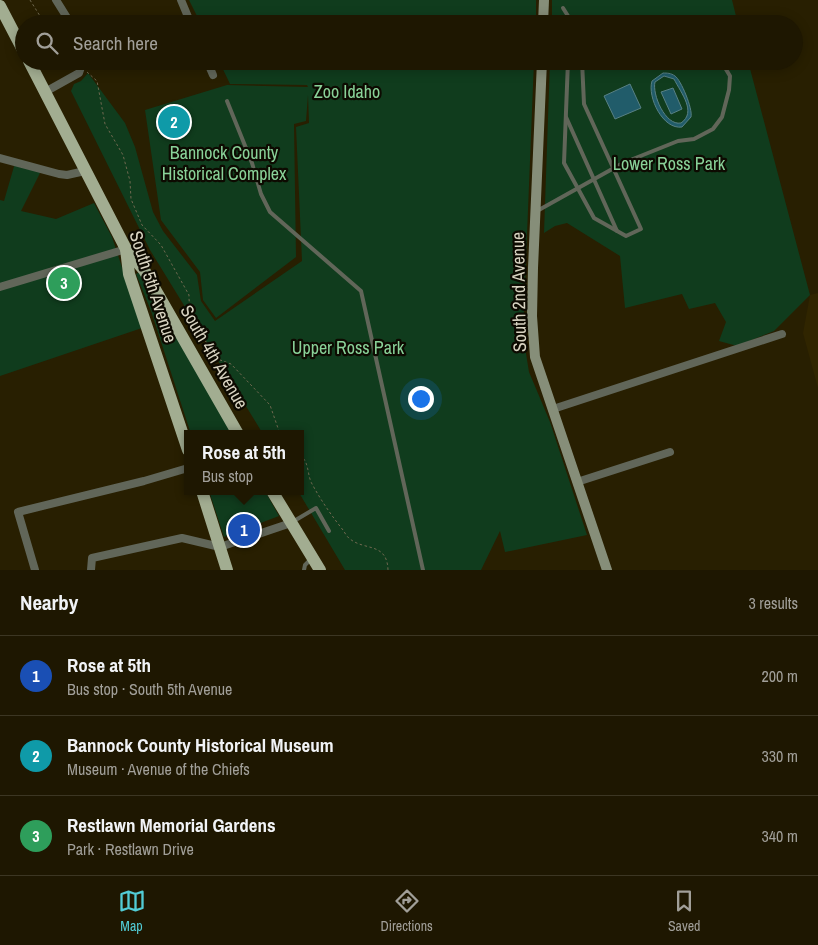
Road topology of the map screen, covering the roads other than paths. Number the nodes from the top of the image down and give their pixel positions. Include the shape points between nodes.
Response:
1 (56, 0) edge
2 (182, 0) edge
3 (544, 0) edge
4 (0, 6) edge
5 (563, 8) dead end
6 (66, 15) edge
7 (188, 15) edge
8 (543, 15) edge
9 (567, 15) edge
10 (15, 35) edge
11 (33, 70) edge
12 (78, 70) edge
13 (210, 70) edge
14 (542, 70) edge
15 (568, 70) edge
16 (582, 70) edge
17 (726, 70) edge
18 (212, 75) dead end
19 (44, 92) junction
20 (227, 101) dead end
21 (565, 116) junction
22 (0, 158) edge
23 (613, 168) junction
24 (85, 171) junction
25 (595, 179) junction
26 (576, 189) junction
27 (536, 212) junction
28 (617, 231) junction
29 (126, 249) junction
30 (0, 287) edge
31 (782, 334) dead end
32 (553, 410) junction
33 (236, 430) edge
34 (184, 438) edge
35 (670, 452) dead end
36 (184, 469) edge
37 (577, 482) junction
38 (203, 495) edge
39 (274, 495) edge
40 (291, 523) junction
41 (329, 531) dead end
42 (220, 546) junction
43 (312, 558) junction
44 (35, 570) edge
45 (91, 570) edge
46 (227, 570) edge
47 (304, 570) edge
48 (320, 570) edge
49 (423, 570) edge
50 (607, 570) edge

1 - 6 street
2 - 7 street
3 - 8 street
4 - 10 main road
5 - 9 lane
11 - 19 main road, South 5th Avenue
12 - 19 street via 69,80
13 - 18 street
14 - 27 street, South 2nd Avenue
15 - 21 lane
16 - 23 lane via 584,104
17 - 23 lane via 730,76 729,90 722,117 713,129
19 - 24 main road, South 5th Avenue
20 - 49 lane via 270,212 361,291
21 - 25 lane
21 - 26 lane via 564,163
22 - 24 street via 67,176
23 - 25 lane
23 - 28 lane via 641,229 626,236
24 - 29 main road, South 5th Avenue
25 - 26 lane
25 - 28 lane
26 - 27 lane
26 - 28 lane via 594,218
27 - 32 street, South 2nd Avenue via 532,316 535,358
29 - 30 street
29 - 33 main road, South 4th Avenue via 144,270
29 - 34 main road, South 5th Avenue via 129,274
31 - 32 street
32 - 37 street, South 2nd Avenue
35 - 37 street
36 - 44 street via 18,512
37 - 50 street, South 2nd Avenue
38 - 42 main road
39 - 40 main road
40 - 41 lane via 316,508
40 - 42 street
40 - 43 main road
42 - 45 street via 182,538 92,558
42 - 46 main road
43 - 47 lane via 304,564
43 - 48 main road

